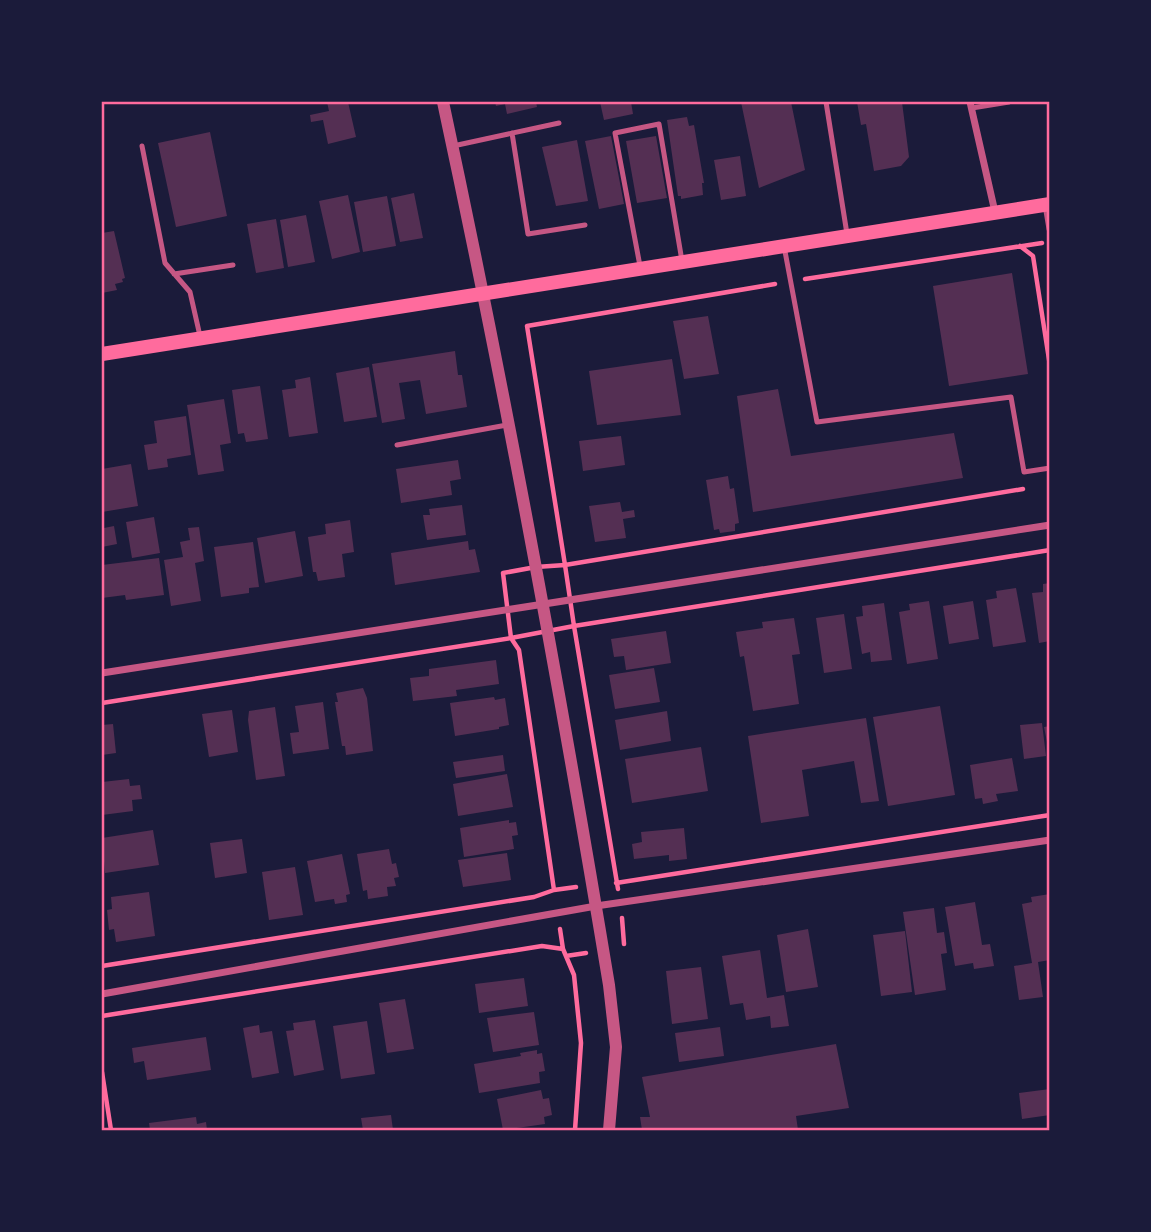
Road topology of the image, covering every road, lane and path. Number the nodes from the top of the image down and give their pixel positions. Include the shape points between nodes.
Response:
1 (443, 102) edge
2 (826, 102) edge
3 (1009, 102) edge
4 (971, 105) edge
5 (559, 124) dead end
6 (512, 133) junction
7 (142, 145) dead end
8 (453, 146) junction
9 (1048, 204) edge
10 (995, 212) junction
11 (585, 225) dead end
12 (1049, 229) edge
13 (847, 237) junction
14 (784, 246) junction
15 (1020, 246) dead end
16 (682, 262) junction
17 (233, 265) dead end
18 (640, 269) junction
19 (174, 274) junction
20 (485, 294) junction
21 (527, 326) dead end
22 (201, 339) junction
23 (102, 354) edge
24 (1049, 366) edge
25 (509, 424) junction
26 (397, 444) dead end
27 (1049, 468) edge
28 (1036, 487) dead end
29 (1049, 525) edge
30 (1049, 550) edge
31 (542, 603) junction
32 (102, 673) edge
33 (102, 702) edge
34 (1049, 815) edge
35 (1049, 840) edge
36 (596, 906) junction
37 (102, 966) edge
38 (102, 994) edge
39 (102, 1016) edge
40 (102, 1072) edge
41 (111, 1130) edge
42 (575, 1130) edge
43 (609, 1130) edge

1 - 8 street
2 - 13 lane
3 - 4 lane
4 - 10 street
5 - 6 lane
6 - 8 lane
6 - 11 lane via 528,234
7 - 19 lane via 165,263
8 - 20 street
9 - 10 main road
9 - 12 street
10 - 13 main road
13 - 14 main road
14 - 16 main road
14 - 27 lane via 817,422 1011,397 1024,472
15 - 24 path via 1033,256
16 - 18 main road
16 - 18 lane via 659,124 615,133
17 - 19 lane
18 - 20 main road
19 - 22 lane via 190,292
20 - 22 main road
20 - 25 street
21 - 28 path via 565,565
22 - 23 main road
25 - 26 lane
25 - 31 street
29 - 31 street
30 - 34 path via 574,626 616,883
31 - 32 street
31 - 36 street
33 - 37 path via 511,638 519,650 554,890
35 - 36 street
36 - 38 street
36 - 43 street via 616,1047
39 - 42 path via 541,946 563,949 574,975 581,1042
40 - 41 path

